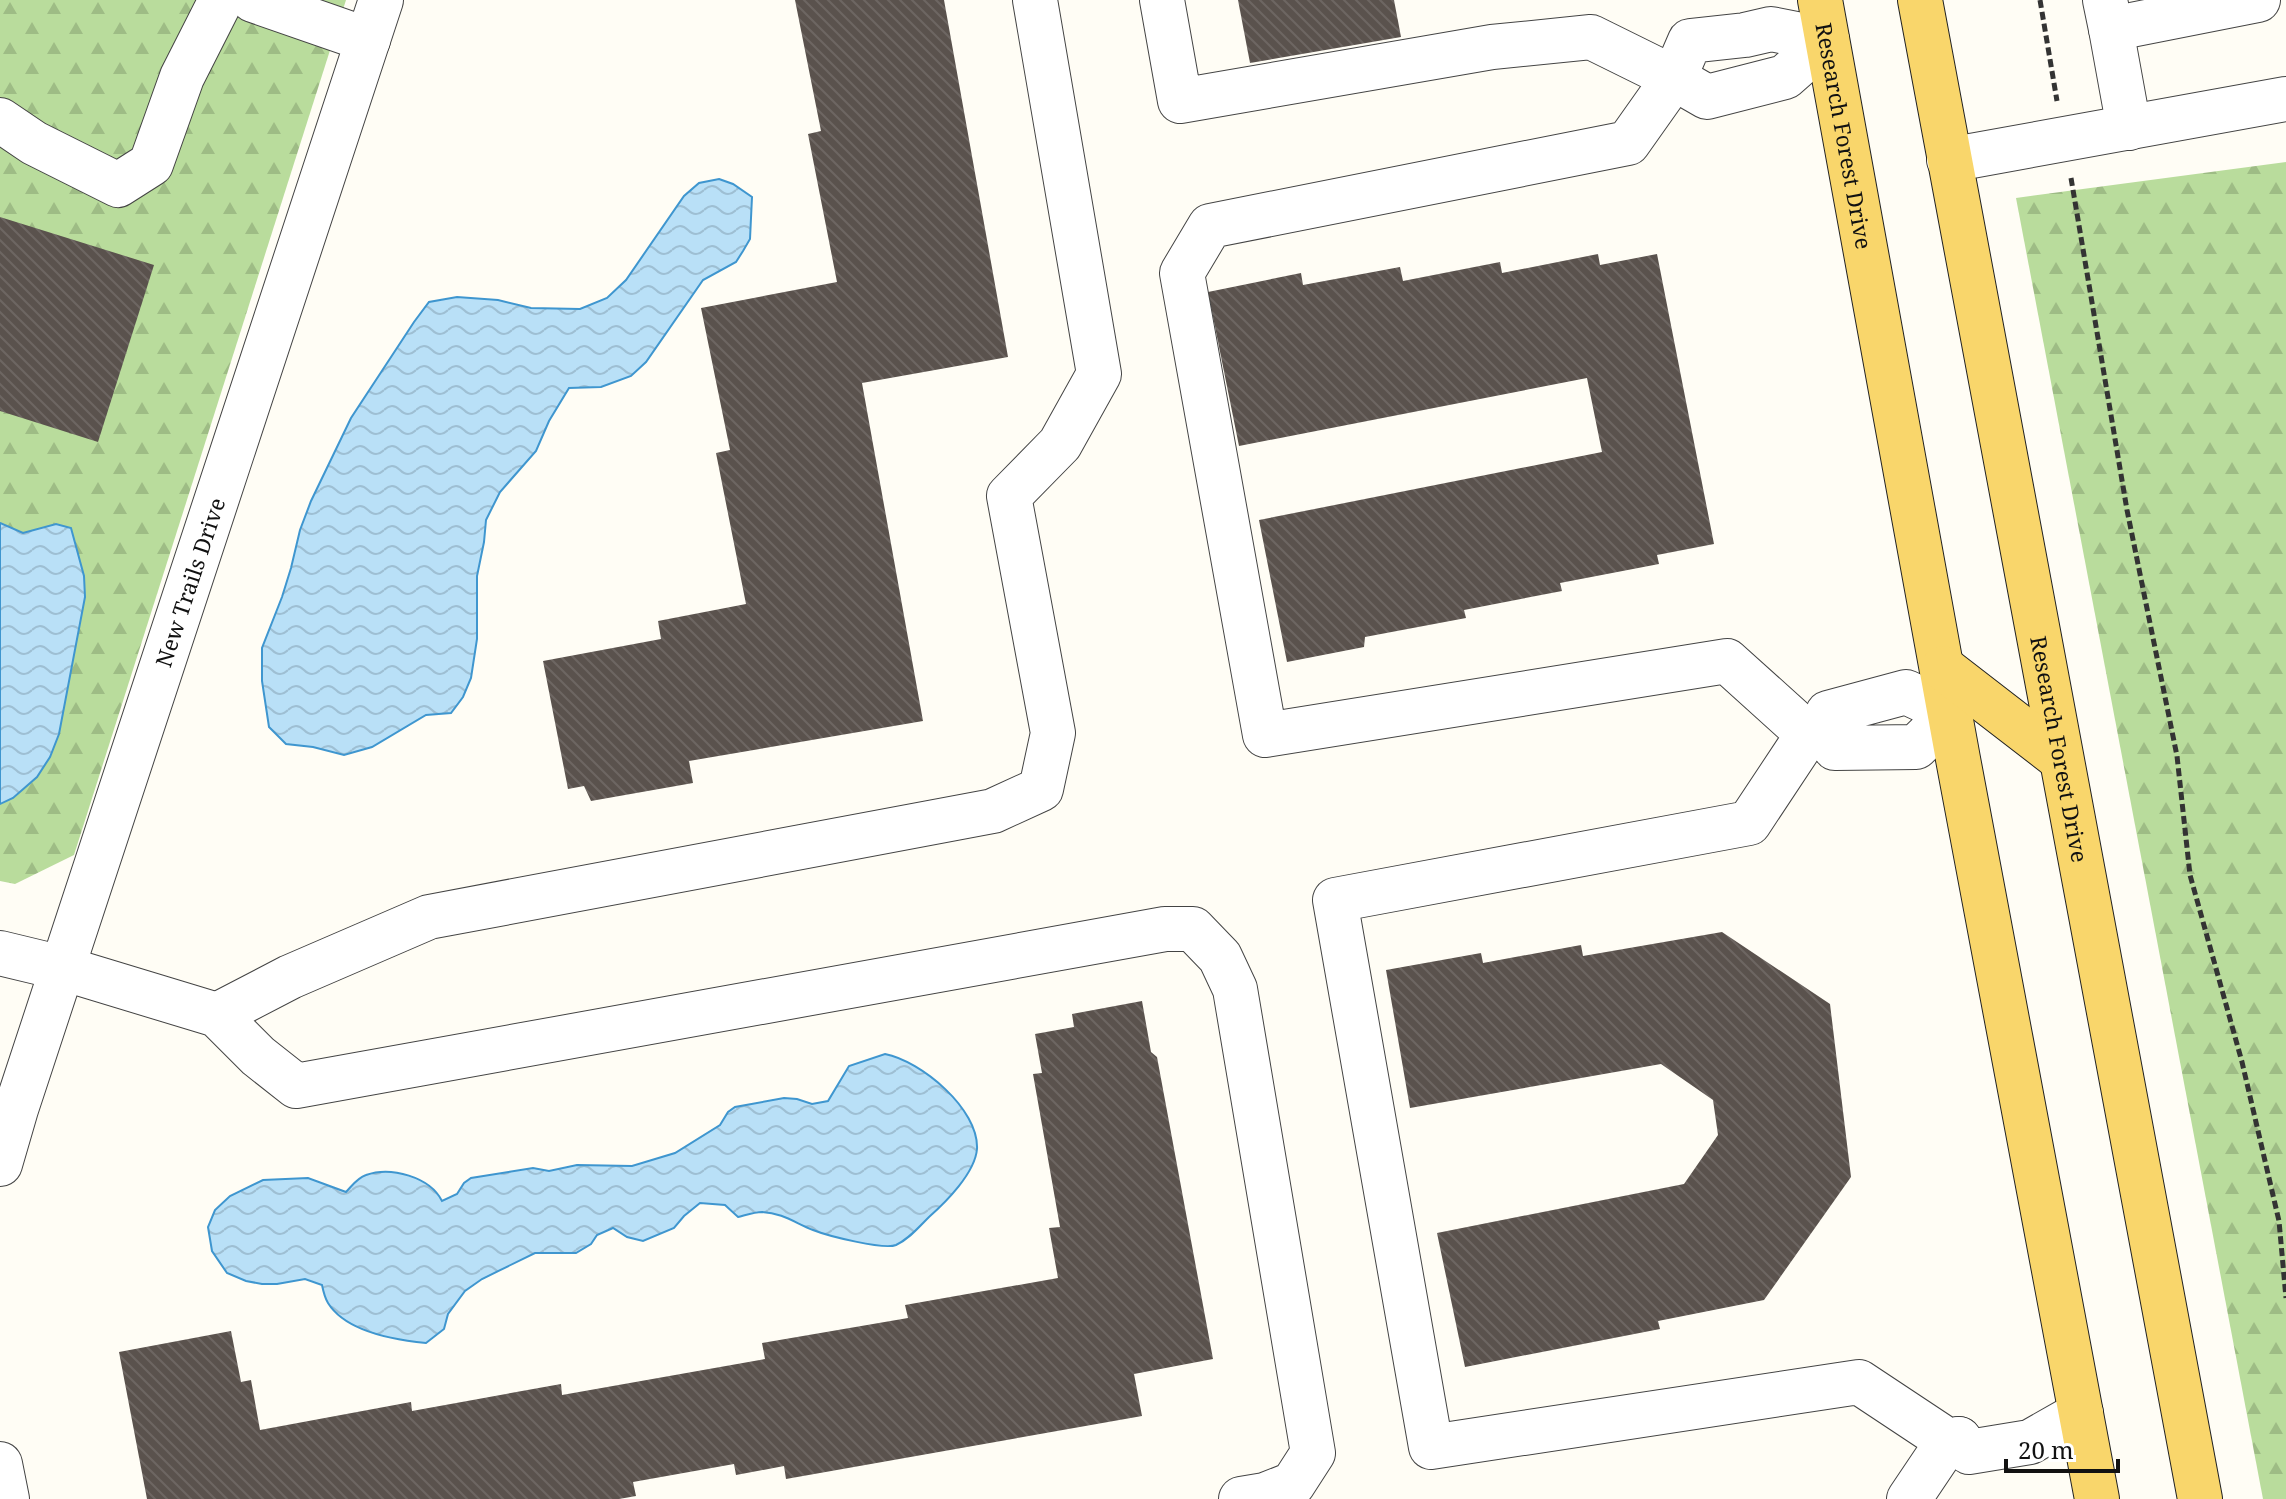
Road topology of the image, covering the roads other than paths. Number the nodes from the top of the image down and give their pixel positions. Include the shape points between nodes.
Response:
1 (221, 0) edge
2 (253, 0) edge
3 (1035, 0) edge
4 (1162, 0) edge
5 (1920, 0) edge
6 (2258, 0) edge
7 (2108, 15) edge
8 (374, 20) edge
9 (1823, 20) edge
10 (1674, 78) junction
11 (2286, 99) edge
12 (0, 120) edge
13 (2129, 128) junction
14 (1949, 160) junction
15 (1943, 668) junction
16 (1951, 713) junction
17 (1815, 732) junction
18 (2061, 759) junction
19 (0, 953) edge
20 (62, 968) junction
21 (217, 1015) junction
22 (0, 1164) edge
23 (2081, 1413) junction
24 (1953, 1440) junction
25 (0, 1464) edge
26 (7, 1499) edge
27 (1241, 1499) edge
28 (1909, 1499) edge
29 (2097, 1499) edge
30 (2200, 1499) edge

1 - 12 street via 182,77 151,164 118,185
2 - 8 street
3 - 21 street via 1099,374 1060,444 1009,496 1053,733 1041,789 993,811 429,917
4 - 10 street via 1180,101 1492,47 1591,37
5 - 14 main road, Research Forest Drive
6 - 7 street
7 - 13 street
8 - 20 street, New Trails Drive
9 - 10 street via 1690,41
9 - 15 main road, Research Forest Drive
10 - 17 street via 1628,143 1210,226 1182,273 1265,735 1727,661
11 - 13 street
13 - 14 street
14 - 18 main road, Research Forest Drive
15 - 16 main road, Research Forest Drive
15 - 18 main road
16 - 17 street via 1906,692 1828,713
16 - 23 main road, Research Forest Drive
17 - 24 street via 1749,823 1335,900 1431,1447 1859,1382
18 - 30 main road, Research Forest Drive
19 - 20 street
20 - 21 street
20 - 22 street, New Trails Drive
21 - 27 street via 296,1086 1165,929 1193,929 1220,957 1235,989 1313,1453 1293,1484
23 - 24 street via 2028,1410 1964,1426
23 - 29 main road, Research Forest Drive
24 - 28 street
25 - 26 street

